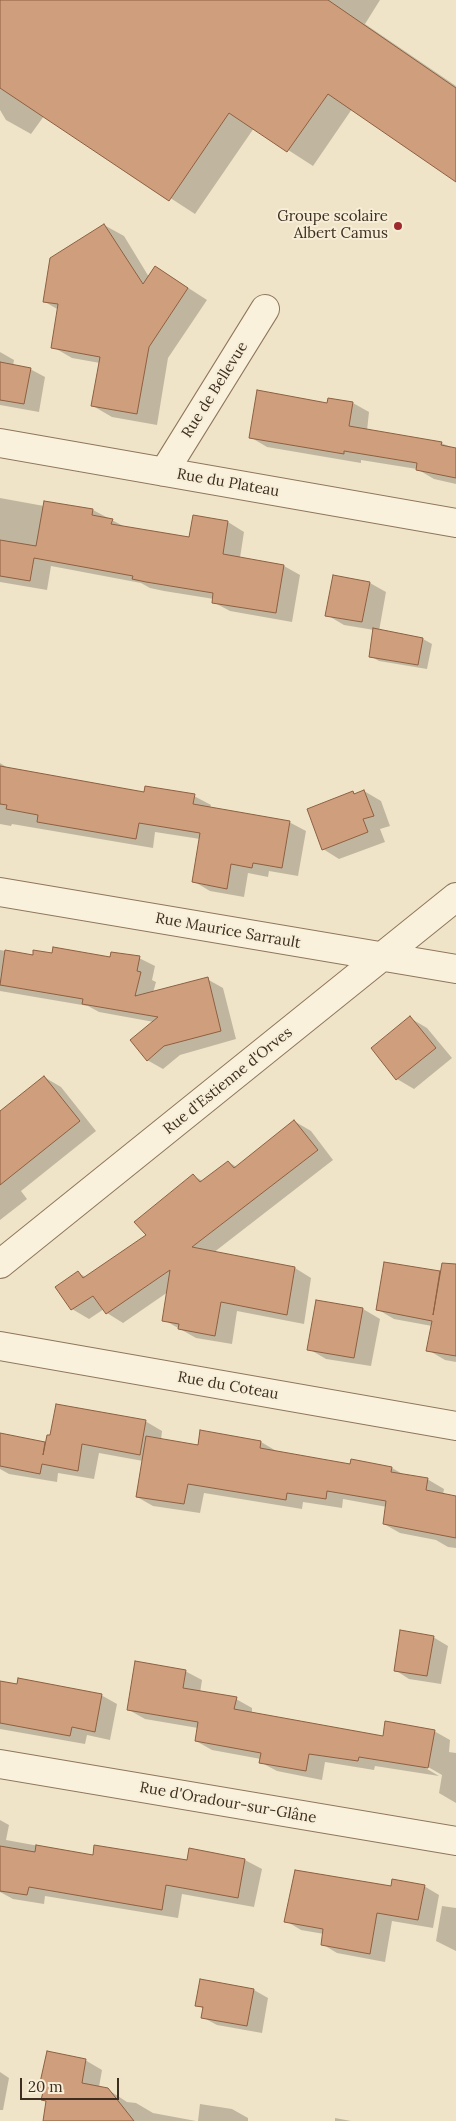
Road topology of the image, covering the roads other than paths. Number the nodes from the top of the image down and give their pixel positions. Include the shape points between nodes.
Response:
1 (265, 309) dead end
2 (0, 443) edge
3 (164, 472) junction
4 (456, 523) edge
5 (0, 892) edge
6 (456, 897) edge
7 (383, 956) junction
8 (456, 969) edge
9 (0, 1264) edge
10 (0, 1346) edge
11 (456, 1426) edge
12 (0, 1764) edge
13 (456, 1841) edge

1 - 3 street, Rue de Bellevue
2 - 3 street, Rue du Plateau
3 - 4 street, Rue du Plateau
5 - 7 street, Rue Maurice Sarrault
6 - 7 street, Rue d'Estienne d'Orves
7 - 8 street, Rue Maurice Sarrault
7 - 9 street, Rue d'Estienne d'Orves
10 - 11 street, Rue du Coteau
12 - 13 street, Rue d'Oradour-sur-Glâne

